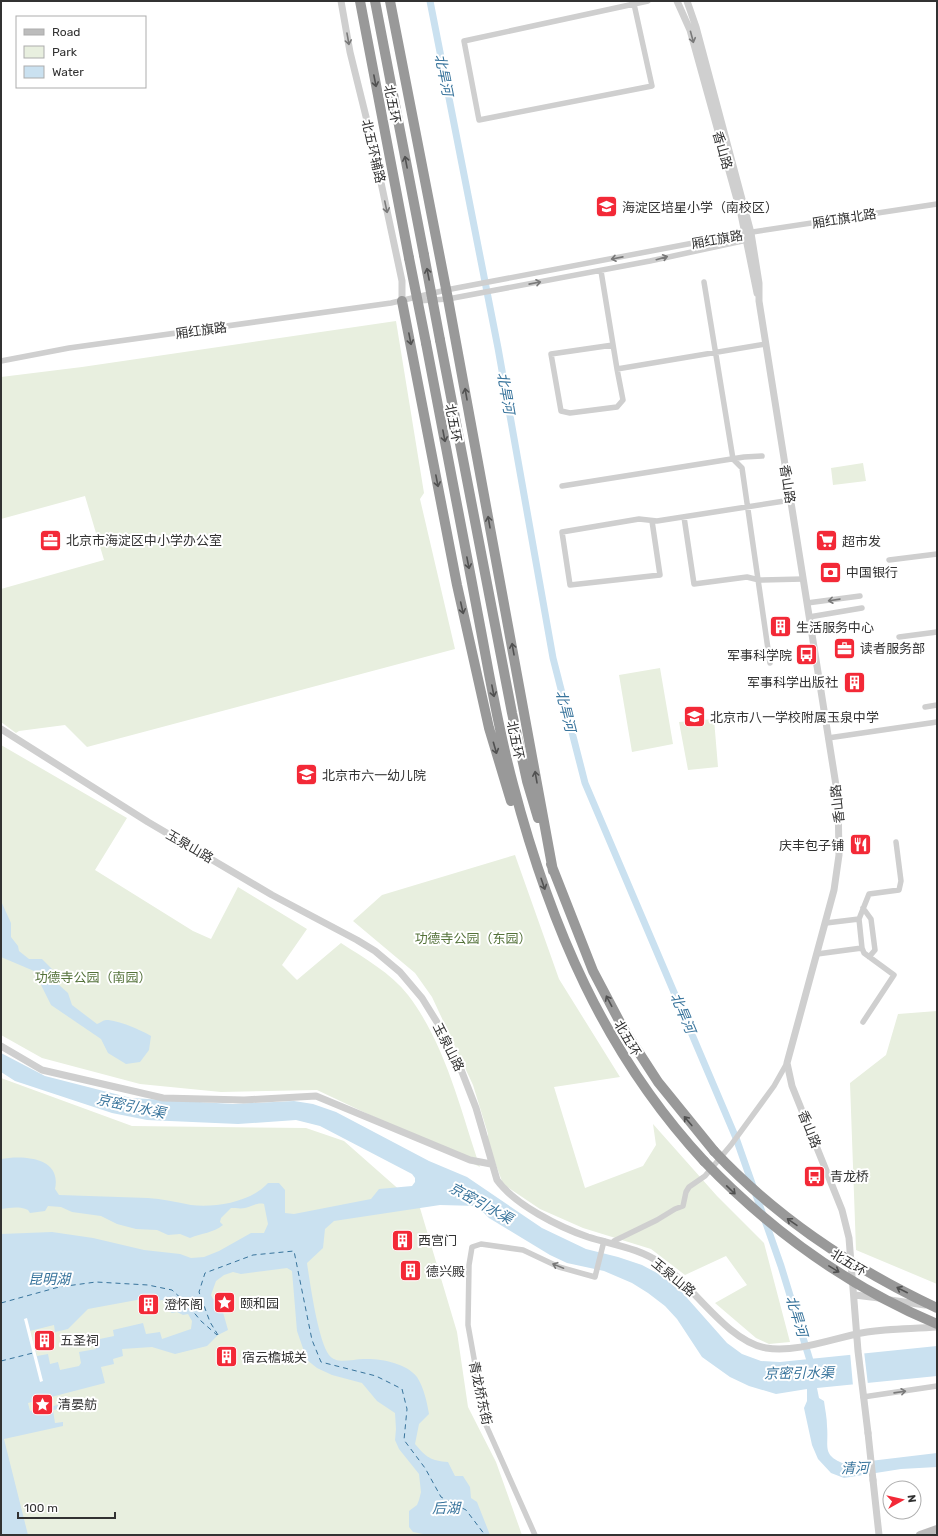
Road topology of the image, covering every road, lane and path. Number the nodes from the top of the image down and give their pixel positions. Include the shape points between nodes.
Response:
1 (341, 1) edge
2 (360, 1) edge
3 (375, 1) edge
4 (390, 1) edge
5 (648, 1) edge
6 (677, 1) edge
7 (687, 1) edge
8 (634, 4) junction
9 (937, 204) edge
10 (748, 235) junction
11 (601, 271) junction
12 (704, 282) dead end
13 (447, 295) junction
14 (402, 301) junction
15 (766, 344) junction
16 (613, 345) junction
17 (716, 353) junction
18 (1, 361) edge
19 (617, 369) junction
20 (762, 456) dead end
21 (733, 459) junction
22 (562, 486) dead end
23 (791, 500) junction
24 (749, 506) junction
25 (684, 517) junction
26 (652, 521) junction
27 (937, 554) edge
28 (889, 560) dead end
29 (803, 579) junction
30 (759, 580) junction
31 (860, 596) dead end
32 (807, 604) junction
33 (862, 608) dead end
34 (809, 617) junction
35 (937, 632) edge
36 (899, 637) dead end
37 (770, 663) dead end
38 (937, 705) edge
39 (925, 707) dead end
40 (937, 722) edge
41 (1, 729) edge
42 (828, 738) junction
43 (896, 842) dead end
44 (536, 863) junction
45 (553, 871) junction
46 (863, 908) junction
47 (859, 919) junction
48 (826, 923) junction
49 (862, 948) junction
50 (817, 954) junction
51 (869, 957) junction
52 (863, 1022) dead end
53 (1, 1046) edge
54 (787, 1063) junction
55 (491, 1164) junction
56 (604, 1241) junction
57 (614, 1241) dead end
58 (855, 1295) junction
59 (937, 1307) edge
60 (937, 1324) edge
61 (937, 1327) edge
62 (857, 1335) junction
63 (937, 1386) edge
64 (863, 1397) junction
65 (937, 1529) edge
66 (535, 1535) edge
67 (879, 1535) edge
68 (920, 1535) edge

1 -> 14 street, 北五环辅路 via 350,52 402,281
2 -> 44 highway, 北五环, bridge via 498,717 512,783
45 -> 3 highway, 北五环, bridge via 527,781 512,713
4 - 13 highway
5 - 8 street
6 -> 10 street, 香山路 via 690,30
7 - 10 street, 香山路 via 696,27
8 - 8 street via 464,41 479,120 652,86
9 - 10 street, 厢红旗北路
11 -> 10 street, 厢红旗路
10 -> 13 street, 厢红旗路 via 478,284
10 - 15 street, 香山路 via 754,284
13 -> 11 street, 厢红旗路 via 480,294
11 - 16 street
12 - 17 street
13 - 14 street, 厢红旗路
13 - 14 street, 厢红旗路
45 -> 13 highway
14 - 18 street, 厢红旗路 via 69,348
14 -> 44 highway via 457,585 489,728 506,788
15 - 17 street
15 - 23 street, 香山路
16 - 19 street
16 - 19 street via 551,354 561,411 570,413 617,407 623,400
17 - 19 street
17 - 21 street
20 - 21 street
21 - 22 street
21 - 24 street via 742,468
23 - 24 street
23 - 29 street, 香山路
24 - 25 street
24 - 30 street
25 - 26 street
25 - 30 street via 694,584 747,577
26 - 26 street via 639,519 562,532 570,585 660,574
27 - 28 street
29 - 30 street
29 - 32 street, 香山路
30 - 37 street
31 -> 32 street
32 - 34 street, 香山路
33 - 34 street
34 - 42 street, 香山路
35 - 36 street
38 - 39 street
40 - 42 street
41 - 55 street, 玉泉山路 via 148,822 272,895 357,940 396,968 422,998 460,1067 476,1108
42 - 48 street, 香山路 via 838,798 840,831 836,880
43 - 46 street via 901,881 899,890 869,894
44 -> 60 highway, 北五环, bridge via 580,977 610,1036 647,1093 704,1162 732,1191 803,1248 888,1301
59 -> 45 highway, 北五环, bridge via 856,1265 787,1219 743,1181 714,1151 658,1082 623,1028 593,971
46 - 47 street
46 - 51 street via 871,919 875,950
47 - 48 street
47 - 49 street
48 - 50 street, 香山路
49 - 50 street
49 - 51 street
50 - 54 street, 香山路
51 - 52 street via 894,975
53 - 55 street via 42,1070 163,1098 244,1100 316,1096 470,1160
54 - 57 street via 774,1086 731,1145 705,1176 686,1192 683,1206
54 - 58 street, 香山路 via 792,1086 842,1210 849,1238
55 - 56 street, 玉泉山路 via 497,1180 516,1200 570,1229
56 - 62 street, 玉泉山路 via 636,1249 662,1264 744,1340 766,1348 792,1347
56 -> 66 street, 青龙桥东街 via 595,1277 559,1267 523,1250 480,1244 472,1247 469,1265 468,1325 486,1425
58 - 59 street
58 - 62 street, 香山路
61 - 62 street, 玉泉山路
62 - 64 street
64 -> 63 street
64 - 67 street, bridge
65 - 68 main road

